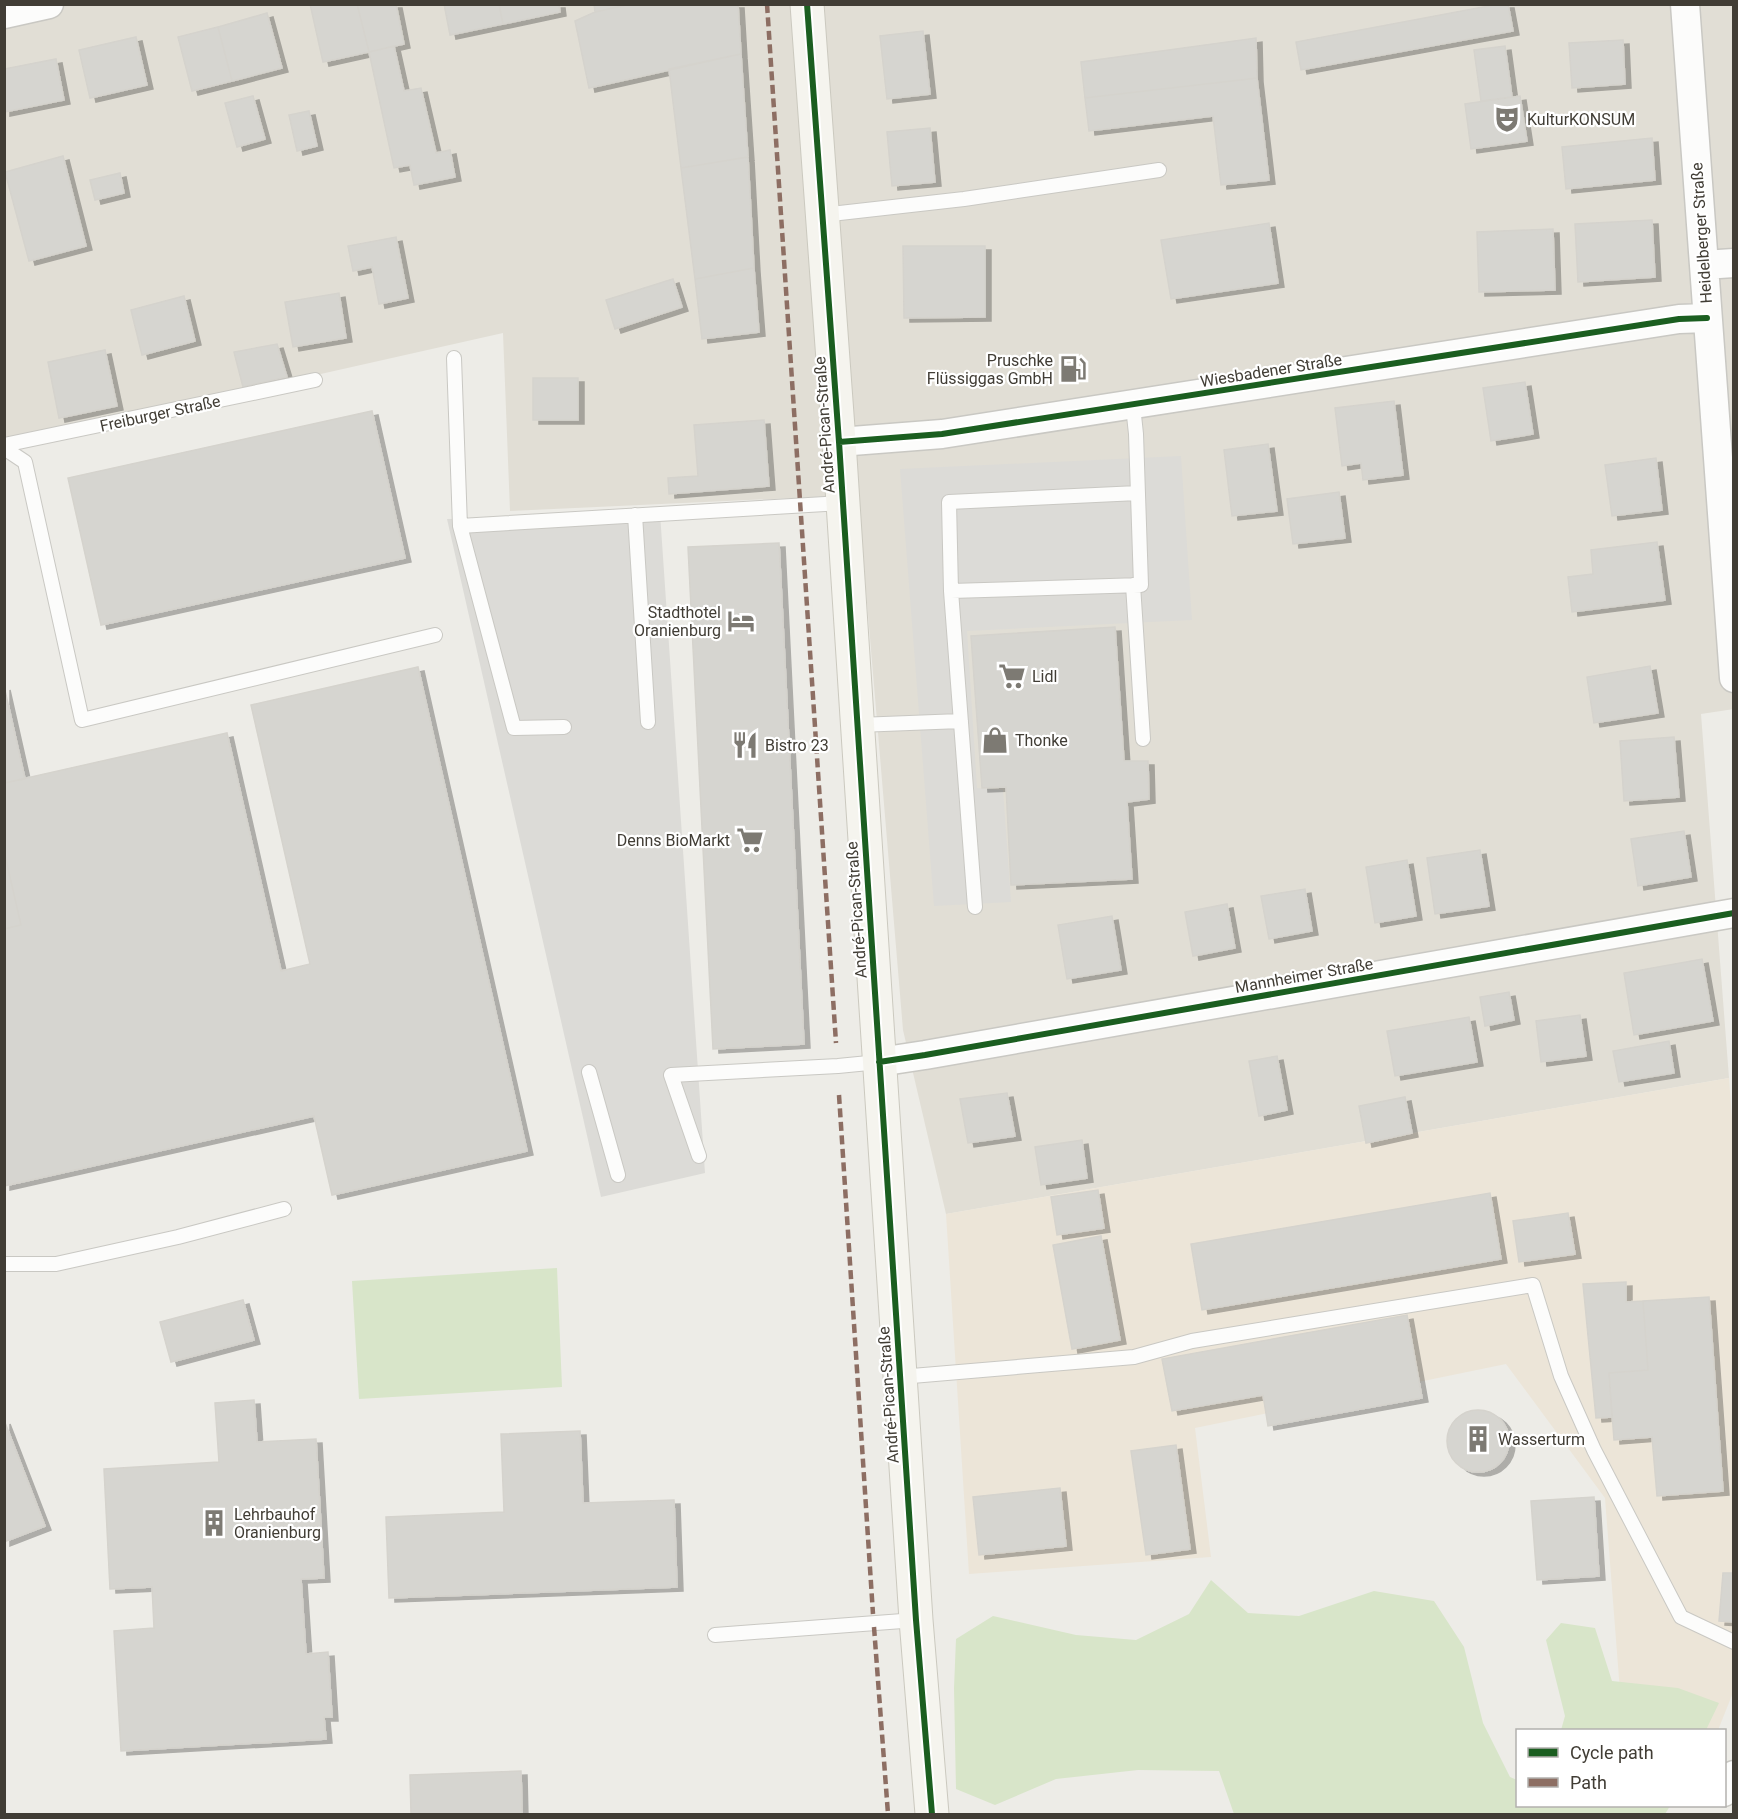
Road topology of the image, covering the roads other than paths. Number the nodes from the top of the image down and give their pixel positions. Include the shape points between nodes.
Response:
1 (49, 4) edge
2 (807, 4) edge
3 (1685, 4) edge
4 (4, 14) edge
5 (1159, 170) dead end
6 (822, 215) junction
7 (1734, 263) edge
8 (1704, 265) junction
9 (1707, 318) junction
10 (454, 358) dead end
11 (315, 380) dead end
12 (1132, 406) junction
13 (839, 442) junction
14 (4, 447) edge
15 (1138, 493) junction
16 (842, 503) junction
17 (634, 515) junction
18 (460, 526) junction
19 (1132, 585) junction
20 (951, 591) junction
21 (435, 635) dead end
22 (1734, 678) edge
23 (961, 721) junction
24 (648, 722) dead end
25 (857, 726) junction
26 (564, 727) dead end
27 (1143, 739) dead end
28 (975, 907) dead end
29 (1734, 913) edge
30 (879, 1062) junction
31 (589, 1072) dead end
32 (699, 1156) dead end
33 (618, 1175) dead end
34 (284, 1209) dead end
35 (4, 1264) edge
36 (900, 1377) junction
37 (916, 1620) junction
38 (715, 1635) dead end
39 (1734, 1642) edge
40 (1734, 1775) edge
41 (1726, 1790) edge
42 (932, 1815) edge

1 - 4 street
2 - 6 street, André-Pican-Straße
3 - 8 street, Heidelberger Straße
5 - 6 lane
6 - 13 street, André-Pican-Straße
7 - 8 street
8 - 9 street, Heidelberger Straße
9 - 12 street, Wiesbadener Straße via 1679,319
9 - 22 street, Heidelberger Straße
10 - 18 lane
11 - 14 lane, Freiburger Straße
12 - 13 street, Wiesbadener Straße via 942,434
12 - 15 lane
13 - 16 street, André-Pican-Straße
14 - 21 lane via 25,462 82,720
15 - 19 lane via 1141,585
15 - 20 lane via 949,502
16 - 17 lane
16 - 25 street, André-Pican-Straße
17 - 18 lane
17 - 24 lane
18 - 26 lane via 514,728
19 - 20 lane
19 - 27 lane
20 - 23 lane
23 - 25 lane
23 - 28 lane
25 - 30 street, André-Pican-Straße
29 - 30 street, Mannheimer Straße
30 - 32 lane via 671,1075
30 - 36 street, André-Pican-Straße
31 - 33 lane
34 - 35 lane via 56,1263
36 - 37 street, André-Pican-Straße
36 - 39 lane via 1134,1357 1192,1341 1533,1286 1561,1376 1594,1450 1681,1617
37 - 38 lane
37 - 42 street, André-Pican-Straße
40 - 41 street

